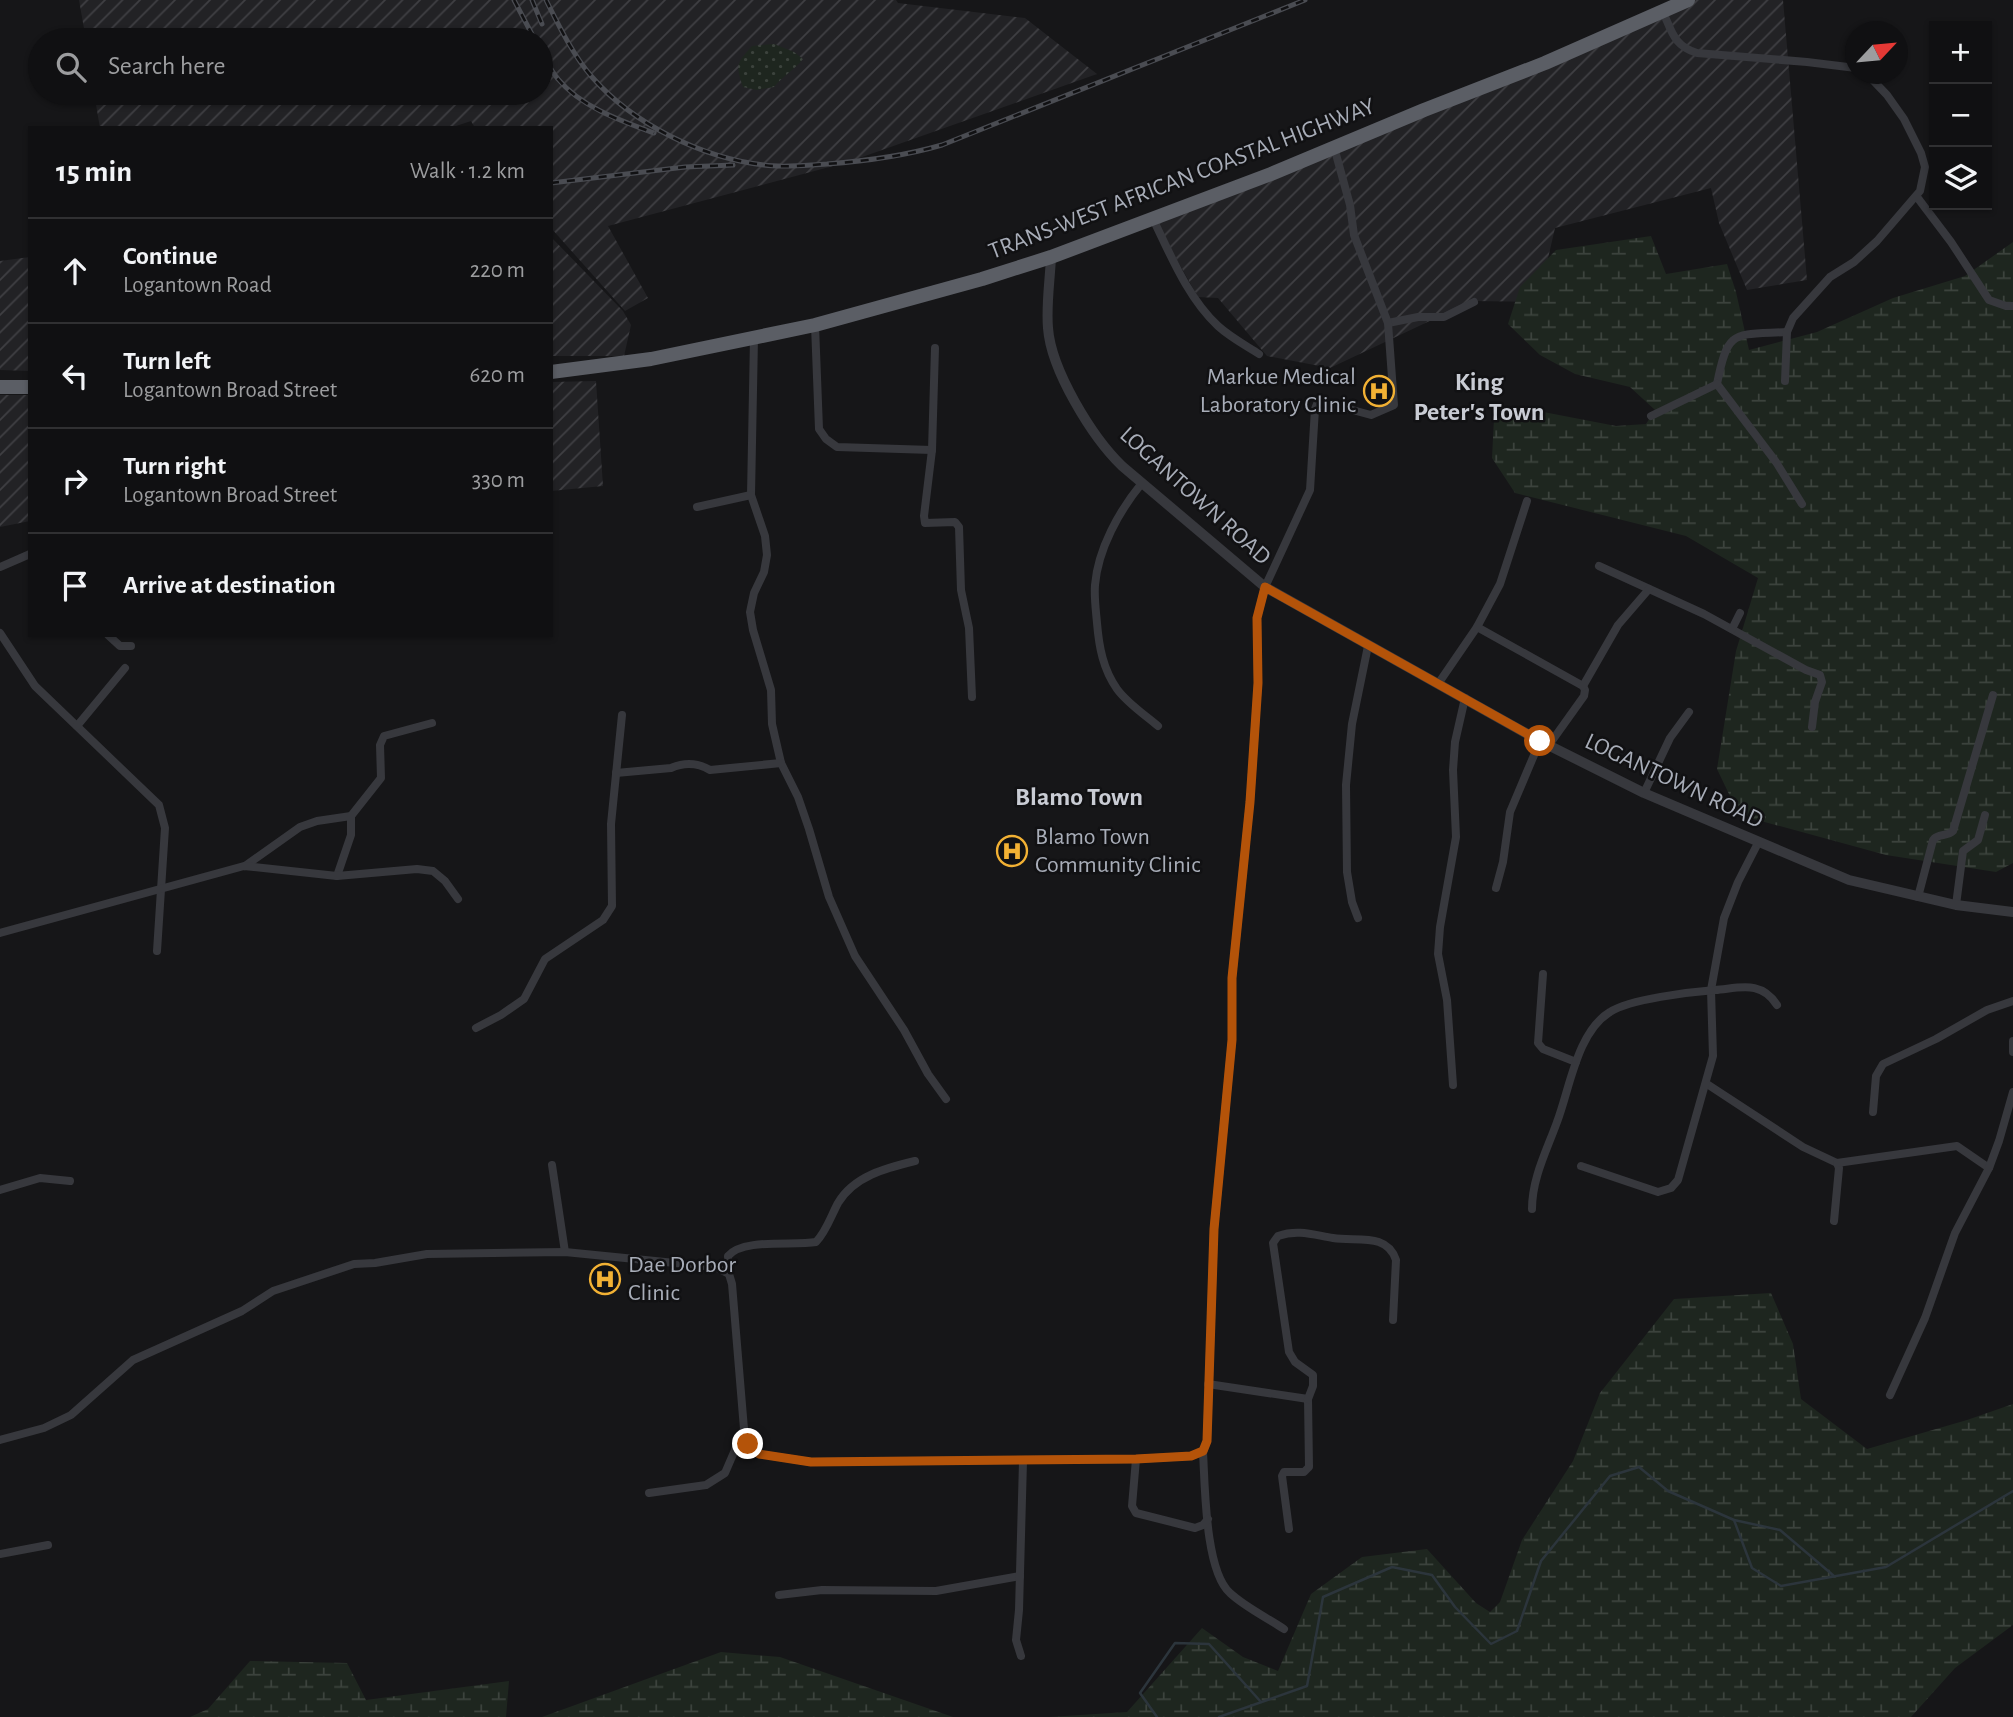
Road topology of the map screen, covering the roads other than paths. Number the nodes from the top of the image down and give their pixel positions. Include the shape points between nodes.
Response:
1 (1688, 0) edge
2 (1663, 12) junction
3 (1845, 67) edge
4 (1876, 84) edge
5 (1334, 147) junction
6 (1917, 197) junction
7 (1153, 219) junction
8 (1051, 257) junction
9 (1474, 302) dead end
10 (2013, 306) edge
11 (1388, 323) junction
12 (815, 325) junction
13 (1787, 332) junction
14 (754, 338) junction
15 (935, 348) dead end
16 (1259, 354) dead end
17 (553, 372) edge
18 (1785, 381) dead end
19 (1717, 384) junction
20 (0, 387) edge
21 (28, 387) edge
22 (1651, 416) dead end
23 (932, 450) junction
24 (1142, 483) junction
25 (751, 495) junction
26 (1527, 501) dead end
27 (1802, 504) dead end
28 (698, 507) dead end
29 (28, 555) edge
30 (1599, 566) dead end
31 (0, 567) edge
32 (1265, 587) junction
33 (1649, 589) junction
34 (1740, 614) dead end
35 (1478, 627) junction
36 (1732, 628) junction
37 (0, 634) edge
38 (110, 637) edge
39 (131, 646) dead end
40 (1368, 646) junction
41 (125, 668) dead end
42 (1438, 684) junction
43 (1583, 686) junction
44 (1993, 695) dead end
45 (972, 697) dead end
46 (1465, 698) junction
47 (1689, 712) dead end
48 (622, 715) dead end
49 (432, 723) dead end
50 (77, 726) junction
51 (1158, 726) dead end
52 (1812, 727) dead end
53 (1544, 743) junction
54 (781, 763) junction
55 (616, 773) junction
56 (1644, 793) junction
57 (1985, 815) dead end
58 (351, 816) junction
59 (1758, 843) junction
60 (244, 866) junction
61 (337, 876) junction
62 (1496, 888) dead end
63 (161, 890) junction
64 (1918, 897) junction
65 (458, 900) dead end
66 (1956, 905) junction
67 (2013, 912) edge
68 (1358, 918) dead end
69 (0, 933) edge
70 (157, 951) dead end
71 (1543, 974) dead end
72 (1711, 990) junction
73 (2013, 1001) edge
74 (1777, 1004) dead end
75 (475, 1028) dead end
76 (2013, 1041) edge
77 (2013, 1052) edge
78 (1576, 1062) junction
79 (1707, 1084) junction
80 (1453, 1085) dead end
81 (2013, 1092) edge
82 (946, 1099) dead end
83 (1873, 1112) dead end
84 (915, 1161) dead end
85 (1837, 1163) junction
86 (552, 1164) dead end
87 (1581, 1166) dead end
88 (1989, 1168) junction
89 (70, 1181) dead end
90 (0, 1190) edge
91 (1532, 1209) dead end
92 (1834, 1222) dead end
93 (565, 1252) junction
94 (729, 1274) junction
95 (1393, 1320) dead end
96 (1208, 1384) junction
97 (1889, 1395) dead end
98 (1308, 1399) junction
99 (744, 1429) junction
100 (0, 1440) edge
101 (1203, 1451) junction
102 (1136, 1459) junction
103 (1023, 1461) junction
104 (649, 1493) dead end
105 (1208, 1519) junction
106 (1290, 1529) dead end
107 (48, 1545) dead end
108 (0, 1554) edge
109 (1020, 1576) junction
110 (779, 1595) dead end
111 (1284, 1629) dead end
112 (1021, 1656) dead end

1 - 2 highway, TRANS-WEST AFRICAN COASTAL HIGHWAY
2 - 3 street via 1679,44 1697,53
2 - 5 highway, TRANS-WEST AFRICAN COASTAL HIGHWAY
4 - 6 street via 1904,119 1921,153 1925,167
5 - 7 highway, TRANS-WEST AFRICAN COASTAL HIGHWAY
5 - 11 street via 1354,235
6 - 10 street via 1989,300
6 - 13 street via 1877,241 1810,297
7 - 8 highway, TRANS-WEST AFRICAN COASTAL HIGHWAY
7 - 16 street via 1203,309 1230,336
8 - 12 highway, TRANS-WEST AFRICAN COASTAL HIGHWAY
8 - 24 street, LOGANTOWN ROAD via 1047,326 1058,368 1107,449
9 - 11 street via 1444,317
11 - 32 street via 1394,404 1371,415 1317,404 1310,491
12 - 14 highway, TRANS-WEST AFRICAN COASTAL HIGHWAY
12 - 23 street via 819,429 826,439 837,447
13 - 18 street
13 - 19 street via 1738,336 1728,344
14 - 17 highway, TRANS-WEST AFRICAN COASTAL HIGHWAY
14 - 25 street
15 - 23 street
19 - 22 street
19 - 27 street
20 - 21 highway
23 - 45 street via 925,523 958,524
24 - 32 street, LOGANTOWN ROAD
24 - 51 street via 1128,500 1105,547 1097,570 1096,608 1105,670 1119,692
25 - 28 street
25 - 54 street via 767,555 750,612 752,630 771,690 772,724
26 - 35 street via 1500,584
29 - 31 street
30 - 33 street
32 - 40 street, LOGANTOWN ROAD
32 - 96 street via 1257,618 1258,683 1214,1229
33 - 36 street
33 - 43 street via 1618,625
34 - 36 street
35 - 42 street
35 - 43 street
36 - 52 street via 1821,675
37 - 50 street via 36,686
38 - 39 street via 120,646
40 - 42 street, LOGANTOWN ROAD
40 - 68 street via 1352,724 1346,785 1347,872
41 - 50 street
42 - 46 street, LOGANTOWN ROAD
43 - 53 street via 1584,696
44 - 64 street via 1953,831 1933,841
46 - 53 street, LOGANTOWN ROAD
46 - 80 street via 1453,770 1456,837 1438,954 1447,1000
47 - 56 street via 1670,738
48 - 55 street
49 - 58 street via 384,736 381,778
50 - 63 street via 159,805 165,828
53 - 56 street, LOGANTOWN ROAD
53 - 62 street via 1510,812
54 - 55 street via 710,770 701,764 679,764
54 - 82 street via 798,797 829,897 855,956
55 - 75 street via 609,913 545,959 524,999
56 - 59 street, LOGANTOWN ROAD
57 - 66 street via 1978,840 1963,851
58 - 60 street via 300,827
58 - 61 street via 351,835
59 - 64 street, LOGANTOWN ROAD via 1849,880
59 - 72 street via 1724,918
60 - 61 street
60 - 63 street
61 - 65 street via 417,869 433,872
63 - 69 street
63 - 70 street
64 - 66 street, LOGANTOWN ROAD
66 - 67 street, LOGANTOWN ROAD
71 - 78 street via 1538,1043
72 - 74 street via 1755,987 1766,990
72 - 78 street via 1634,1003 1608,1013 1588,1037
72 - 79 street via 1714,1042
73 - 83 street via 1883,1064 1876,1076
76 - 77 street
78 - 91 street via 1538,1173
79 - 85 street via 1803,1147
79 - 87 street via 1682,1174 1671,1188 1651,1191
81 - 88 street
84 - 94 street via 877,1171 849,1190 816,1242 733,1250 728,1256
85 - 88 street via 1957,1146
85 - 92 street
86 - 93 street
88 - 97 street via 1955,1233 1926,1318
89 - 90 street via 40,1178
93 - 94 street via 715,1267
93 - 100 street via 427,1254 354,1264 296,1282 133,1360 72,1416
94 - 99 street
95 - 98 street via 1396,1260 1382,1244 1367,1238 1335,1239 1306,1232 1278,1236 1273,1243 1289,1352 1312,1375
96 - 98 street
96 - 101 street
98 - 106 street via 1309,1467 1282,1476
99 - 103 street via 748,1444 759,1454 811,1462
99 - 104 street via 725,1473 706,1485
101 - 102 street via 1191,1456
101 - 105 street
102 - 103 street
102 - 105 street via 1132,1506 1136,1513 1195,1528
103 - 109 street
105 - 111 street via 1221,1583
107 - 108 street
109 - 110 street via 936,1591 822,1590
109 - 112 street via 1016,1629

